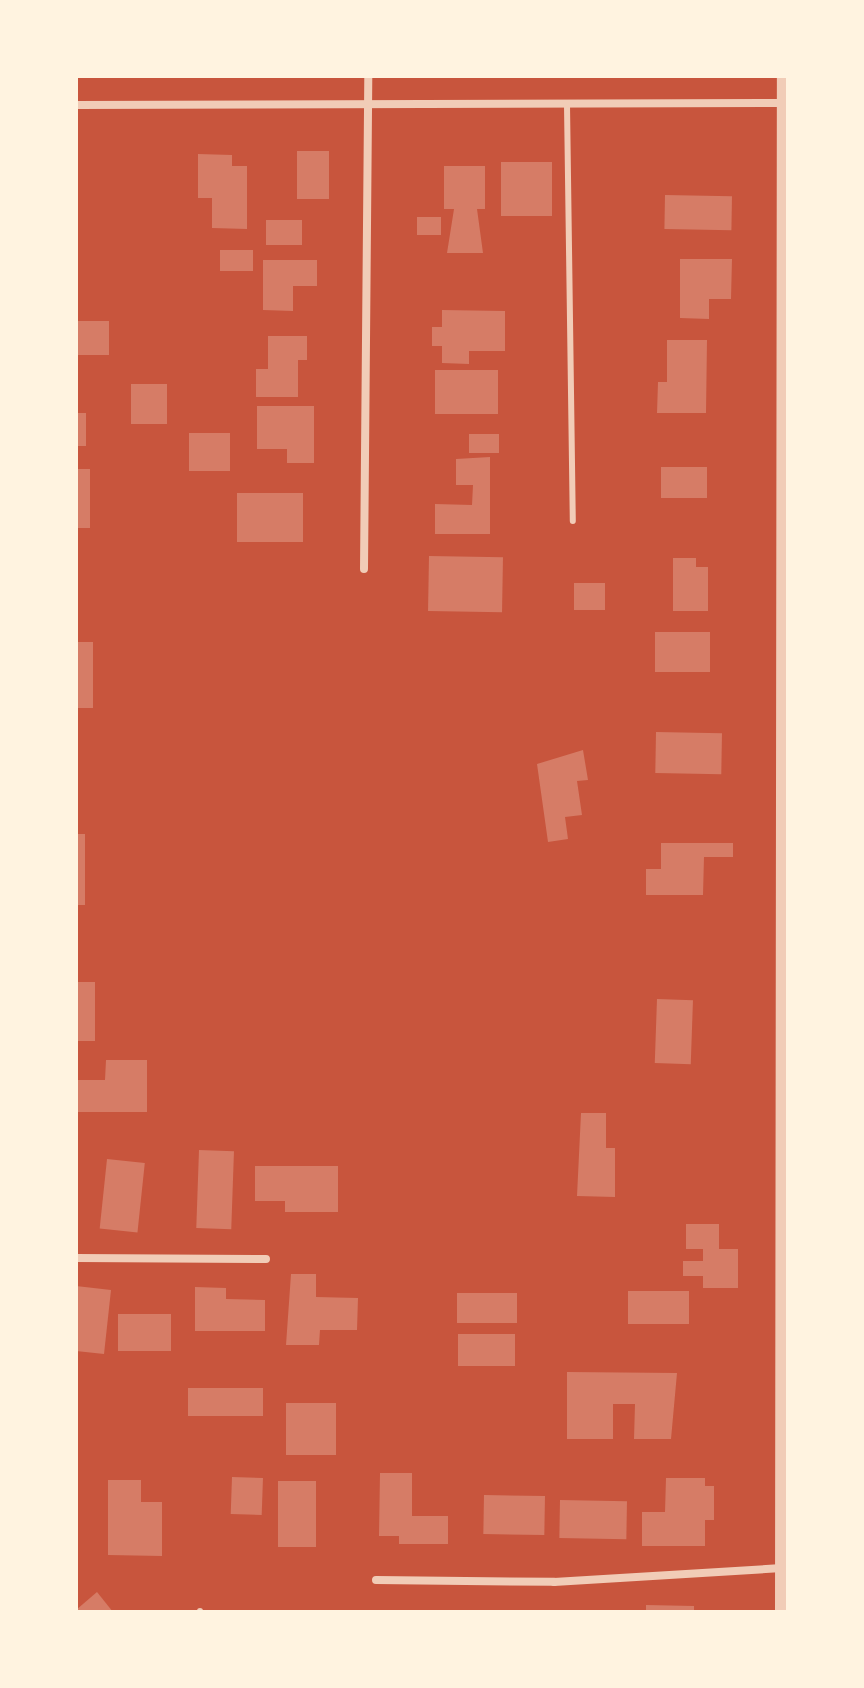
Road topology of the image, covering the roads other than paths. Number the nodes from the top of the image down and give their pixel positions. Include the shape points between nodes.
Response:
1 (368, 76) edge
2 (784, 76) edge
3 (786, 103) edge
4 (76, 105) edge
5 (368, 105) junction
6 (567, 105) junction
7 (573, 521) dead end
8 (364, 569) dead end
9 (76, 1258) edge
10 (266, 1259) dead end
11 (782, 1568) junction
12 (376, 1580) dead end
13 (782, 1612) edge

1 - 5 street
2 - 3 street
3 - 6 street
3 - 11 street
4 - 5 street
5 - 6 street
5 - 8 street
6 - 7 lane
9 - 10 street
11 - 12 street via 554,1582
11 - 13 street

